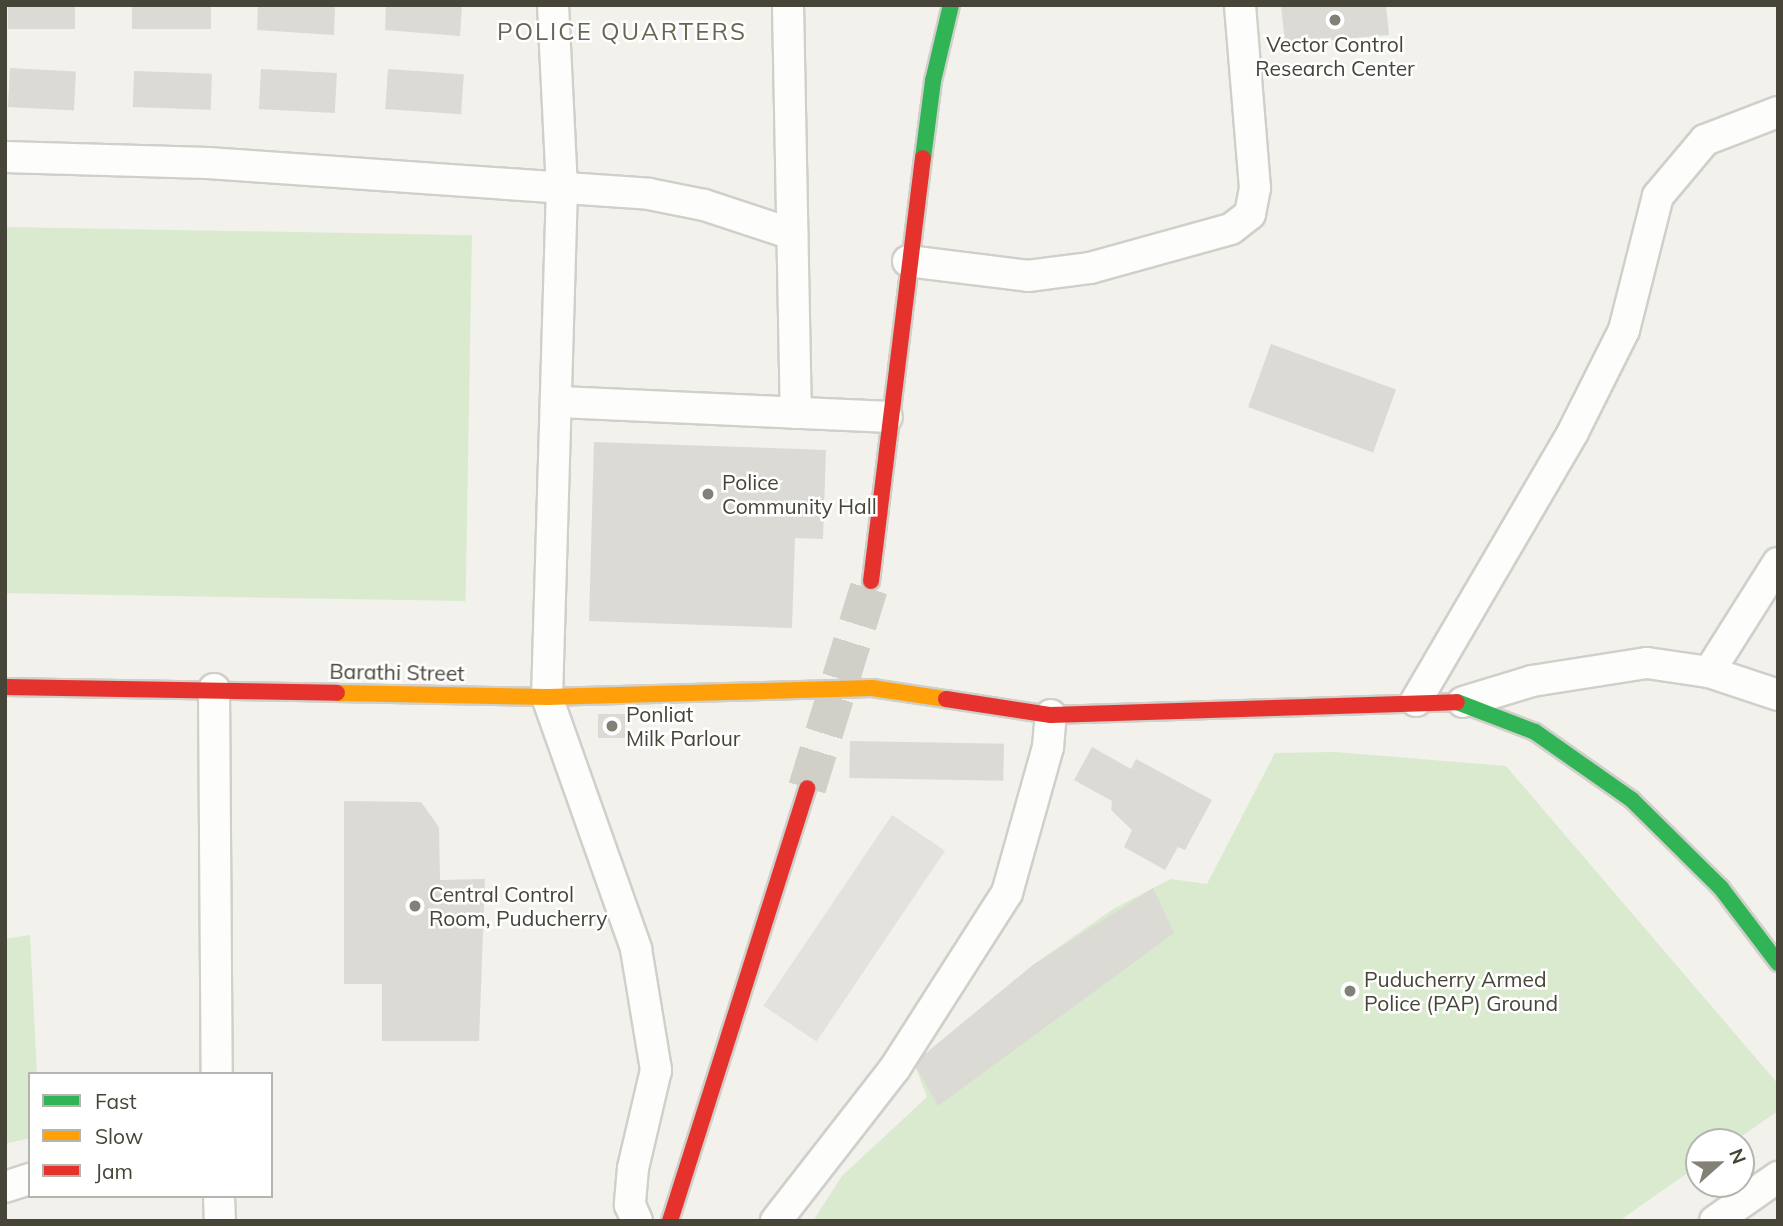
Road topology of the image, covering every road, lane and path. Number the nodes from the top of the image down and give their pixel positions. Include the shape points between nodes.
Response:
1 (553, 5) edge
2 (788, 5) edge
3 (951, 5) edge
4 (1240, 5) edge
5 (1778, 112) edge
6 (5, 157) edge
7 (562, 187) junction
8 (792, 234) junction
9 (908, 261) junction
10 (558, 402) junction
11 (796, 413) junction
12 (887, 417) junction
13 (1778, 563) edge
14 (871, 581) tunnel mouth
15 (1710, 672) junction
16 (5, 687) edge
17 (214, 689) junction
18 (1778, 695) edge
19 (547, 697) junction
20 (1416, 701) junction
21 (1463, 702) junction
22 (1051, 715) junction
23 (807, 788) tunnel mouth
24 (1778, 963) edge
25 (216, 1072) edge
26 (1778, 1177) edge
27 (28, 1180) edge
28 (5, 1187) edge
29 (219, 1198) edge
30 (220, 1221) edge
31 (637, 1221) edge
32 (670, 1221) edge
33 (776, 1221) edge
34 (1715, 1221) edge

1 - 7 street
2 - 8 street
3 - 9 street via 933,81
4 - 9 street via 1255,188 1250,214 1231,229 1090,268 1028,276
5 - 20 street via 1705,140 1658,196 1624,330 1573,432
6 - 7 street via 234,164
7 - 8 street via 704,205
7 - 10 street
8 - 11 street
9 - 12 street
10 - 11 street
10 - 19 street
11 - 12 street
12 - 14 street
13 - 15 street
15 - 18 street
15 - 21 street via 1647,663 1532,681
16 - 17 street, Barathi Street
17 - 19 street, Barathi Street
17 - 25 street
19 - 22 street, Barathi Street via 872,688
19 - 31 street via 636,949 656,1070 633,1168 631,1205
20 - 21 street, Barathi Street
20 - 22 street, Barathi Street
21 - 24 street via 1535,732 1632,800 1721,888
22 - 33 street via 1048,747 1007,893 895,1068
23 - 32 street
26 - 34 street
27 - 28 street
29 - 30 street

